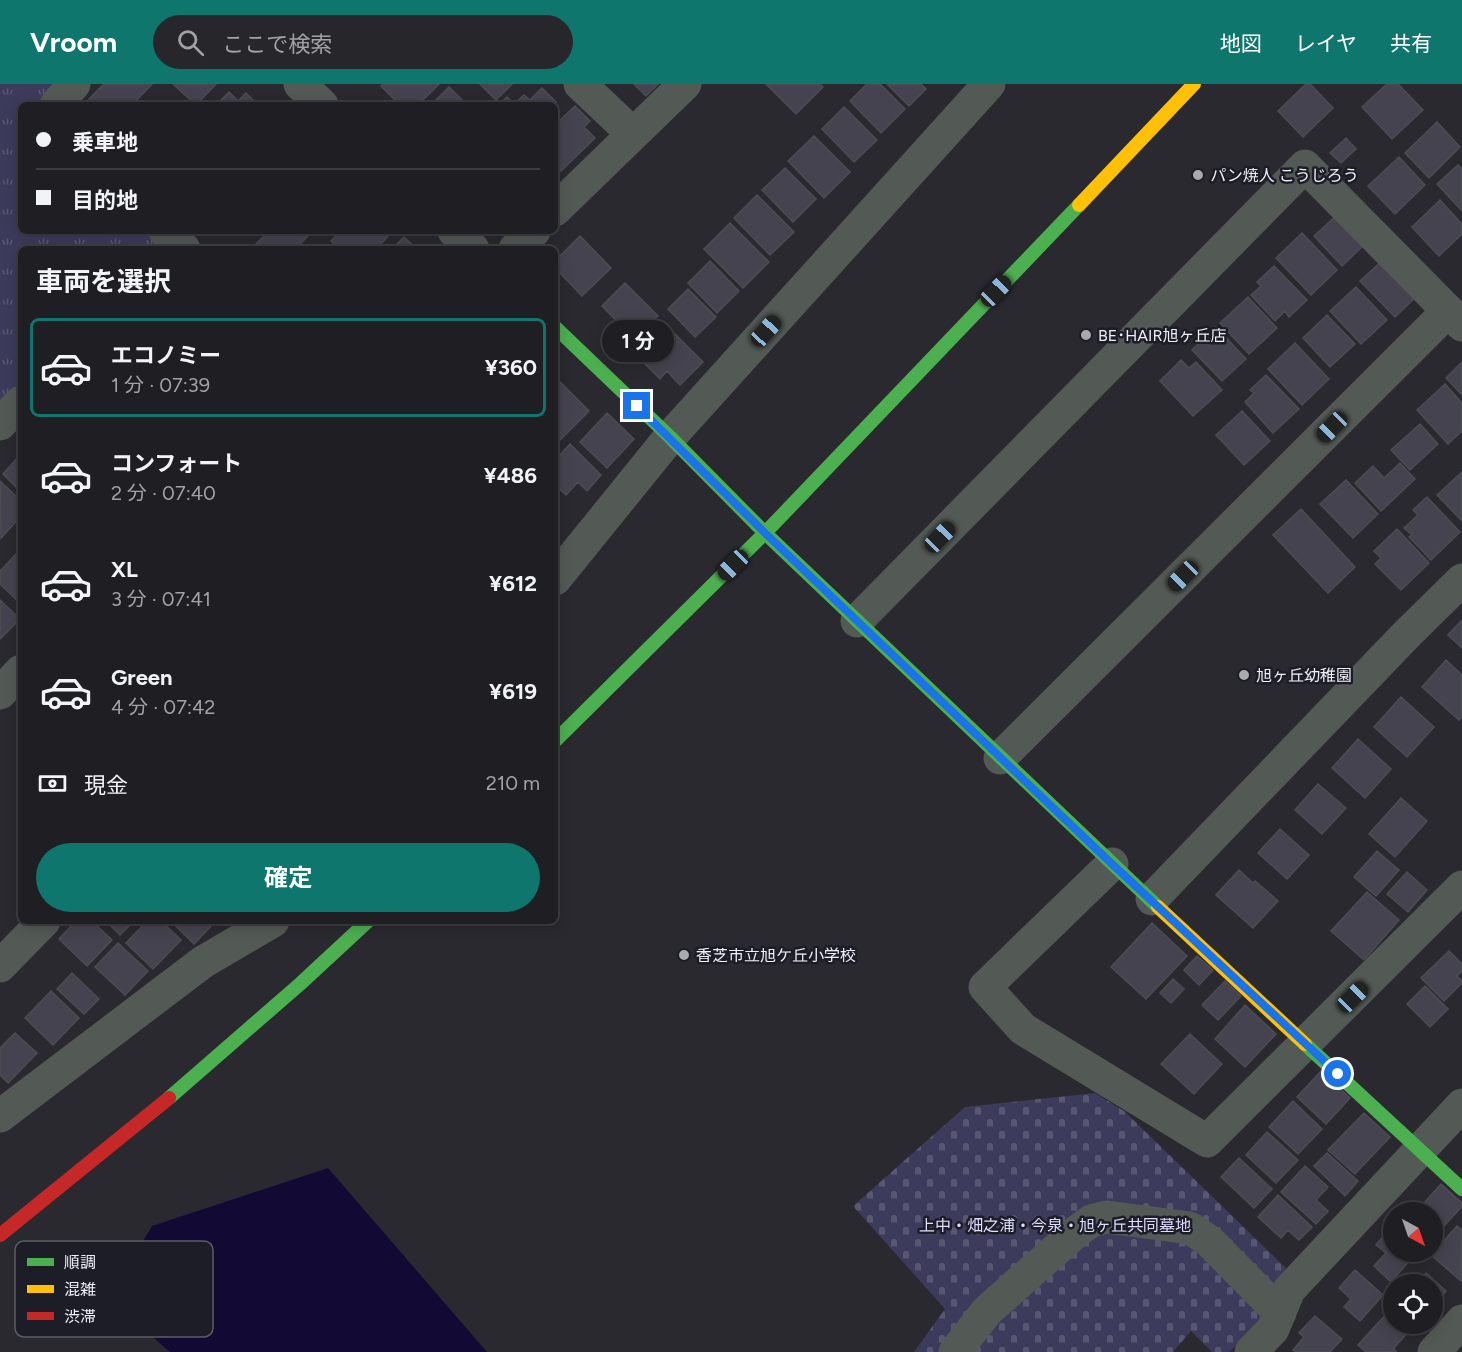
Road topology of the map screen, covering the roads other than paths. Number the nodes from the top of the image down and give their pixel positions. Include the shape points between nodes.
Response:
1 (74, 84) edge
2 (300, 84) edge
3 (580, 84) edge
4 (685, 84) edge
5 (989, 84) edge
6 (1194, 84) edge
7 (59, 102) edge
8 (319, 102) edge
9 (633, 134) junction
10 (558, 207) edge
11 (457, 234) edge
12 (531, 234) edge
13 (470, 246) edge
14 (518, 246) edge
15 (1455, 318) edge
16 (558, 330) edge
17 (18, 405) edge
18 (0, 424) edge
19 (670, 437) junction
20 (765, 533) junction
21 (558, 575) edge
22 (1462, 580) edge
23 (857, 621) junction
24 (18, 674) edge
25 (0, 693) edge
26 (558, 738) edge
27 (1000, 758) junction
28 (1112, 864) junction
29 (1462, 887) edge
30 (1152, 900) junction
31 (41, 924) edge
32 (268, 924) edge
33 (365, 924) edge
34 (0, 966) edge
35 (1306, 1043) junction
36 (1462, 1105) edge
37 (0, 1116) edge
38 (1420, 1151) junction
39 (1462, 1189) edge
40 (0, 1235) edge
41 (1280, 1313) junction
42 (1462, 1321) edge
43 (955, 1352) edge
44 (1251, 1352) edge
45 (1434, 1352) edge

1 - 7 street
2 - 8 street
3 - 9 street
4 - 9 street
5 - 19 street
6 - 20 street
9 - 10 street
11 - 13 street
12 - 14 street
15 - 23 street via 1305,166
15 - 27 street
16 - 19 street
17 - 18 street
19 - 20 street
19 - 21 street
20 - 23 street
20 - 26 street
22 - 30 street
23 - 27 street
24 - 25 street
27 - 28 street
28 - 30 street
28 - 35 street via 985,987 1023,1029 1208,1140
29 - 35 street
30 - 35 street
31 - 34 street
32 - 37 street via 203,962
33 - 40 street via 158,1108
35 - 38 street
36 - 38 street
38 - 39 street
38 - 41 street via 1289,1290
41 - 43 street via 1209,1241 1190,1228 1107,1218 1091,1221 1076,1232 987,1311
41 - 44 street via 1273,1329
42 - 45 street

